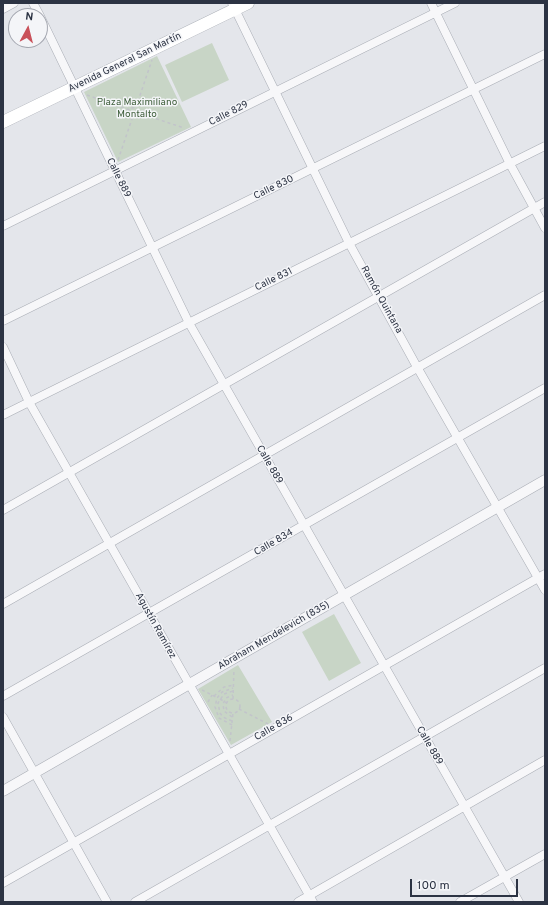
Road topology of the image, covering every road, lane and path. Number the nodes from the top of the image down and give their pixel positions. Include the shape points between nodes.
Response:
1 (14, 3) edge
2 (248, 3) edge
3 (431, 3) edge
4 (455, 3) edge
5 (233, 6) edge
6 (3, 9) edge
7 (436, 12) junction
8 (48, 32) edge
9 (156, 48) junction
10 (545, 54) edge
11 (76, 89) junction
12 (474, 89) junction
13 (275, 91) junction
14 (136, 107) junction
15 (130, 110) junction
16 (139, 113) junction
17 (133, 116) junction
18 (3, 122) edge
19 (194, 131) junction
20 (545, 146) edge
21 (510, 164) junction
22 (313, 169) junction
23 (115, 171) junction
24 (545, 202) edge
25 (534, 209) junction
26 (3, 226) edge
27 (545, 228) edge
28 (349, 243) junction
29 (153, 246) junction
30 (545, 295) edge
31 (378, 296) junction
32 (3, 321) edge
33 (189, 323) junction
34 (3, 347) edge
35 (417, 367) junction
36 (223, 385) junction
37 (545, 388) edge
38 (29, 402) junction
39 (3, 415) edge
40 (458, 437) junction
41 (264, 456) junction
42 (69, 473) junction
43 (545, 480) edge
44 (498, 506) junction
45 (3, 510) edge
46 (304, 526) junction
47 (109, 544) junction
48 (542, 576) edge
49 (545, 590) edge
50 (343, 596) junction
51 (3, 604) edge
52 (149, 614) junction
53 (234, 658) junction
54 (384, 666) junction
55 (545, 668) edge
56 (189, 684) junction
57 (234, 685) junction
58 (233, 689) junction
59 (233, 695) junction
60 (3, 696) edge
61 (214, 696) junction
62 (217, 698) junction
63 (220, 699) junction
64 (233, 699) junction
65 (224, 701) junction
66 (227, 703) junction
67 (239, 709) junction
68 (233, 712) junction
69 (3, 717) edge
70 (232, 717) junction
71 (232, 721) junction
72 (232, 725) junction
73 (275, 728) junction
74 (424, 738) junction
75 (230, 754) junction
76 (545, 760) edge
77 (34, 773) junction
78 (3, 791) edge
79 (464, 806) junction
80 (268, 825) junction
81 (74, 843) junction
82 (545, 854) edge
83 (504, 877) junction
84 (3, 883) edge
85 (311, 899) edge
86 (107, 902) edge
87 (135, 902) edge
88 (298, 902) edge
89 (460, 902) edge
90 (519, 902) edge

1 - 6 street
2 - 5 main road, Avenida General San Martín
3 - 7 street
4 - 7 street, Calle 829
5 - 9 main road, Avenida General San Martín
5 - 13 street, Ramón Quintana
7 - 12 street
7 - 13 street, Calle 829
8 - 11 street, Calle 889
9 - 11 main road, Avenida General San Martín
9 - 14 path
10 - 12 street, Calle 830
11 - 15 path
11 - 18 main road, Avenida General San Martín
11 - 23 street, Calle 889
12 - 21 street
12 - 22 street, Calle 830
13 - 19 street, Calle 829
13 - 22 street, Ramón Quintana
14 - 15 path
14 - 16 path
15 - 17 path
16 - 17 path
16 - 19 path
17 - 23 path
19 - 23 street, Calle 829
20 - 21 street, Calle 831
21 - 25 street
21 - 28 street, Calle 831
22 - 28 street, Ramón Quintana
22 - 29 street, Calle 830
23 - 26 street, Calle 829
23 - 29 street, Calle 889
24 - 25 street
25 - 27 street
25 - 31 street
28 - 31 street, Ramón Quintana
28 - 33 street, Calle 831
29 - 32 street, Calle 830
29 - 33 street, Calle 889
30 - 35 street
31 - 35 street, Ramón Quintana
31 - 36 street
33 - 36 street, Calle 889
33 - 38 street, Calle 831
34 - 38 street, Agustín Ramírez
35 - 40 street, Ramón Quintana
35 - 41 street
36 - 41 street, Calle 889
36 - 42 street
37 - 40 street, Calle 834
38 - 39 street, Calle 831
38 - 42 street, Agustín Ramírez
40 - 44 street, Ramón Quintana
40 - 46 street, Calle 834
41 - 46 street, Calle 889
41 - 47 street
42 - 45 street
42 - 47 street, Agustín Ramírez
43 - 44 street, Abraham Mendelevich (835)
44 - 48 street, Ramón Quintana
44 - 50 street, Abraham Mendelevich (835)
46 - 50 street, Calle 889
46 - 52 street, Calle 834
47 - 51 street
47 - 52 street, Agustín Ramírez
48 - 49 street, Ramón Quintana
48 - 54 street, Calle 836
50 - 53 street, Abraham Mendelevich (835)
50 - 54 street, Calle 889
52 - 56 street, Agustín Ramírez
52 - 60 street, Calle 834
53 - 56 street, Abraham Mendelevich (835)
53 - 57 path
54 - 73 street, Calle 836
54 - 74 street, Calle 889
55 - 74 street
56 - 61 path
56 - 75 street, Agustín Ramírez
56 - 77 street, Abraham Mendelevich (835)
57 - 58 path
57 - 61 path via 224,687
58 - 59 path
58 - 62 path via 222,692
58 - 63 path
59 - 64 path
59 - 65 path
61 - 62 path
62 - 63 path
62 - 72 path via 216,713 224,722
63 - 65 path
63 - 71 path via 220,713
64 - 66 path
64 - 67 path via 240,703
65 - 66 path
65 - 70 path via 224,711
66 - 68 path via 228,710
67 - 68 path
67 - 73 path
68 - 70 path
69 - 77 street
70 - 71 path
71 - 72 path
72 - 75 path
73 - 75 street, Calle 836
74 - 79 street, Calle 889
74 - 80 street
75 - 80 street, Agustín Ramírez
75 - 81 street, Calle 836
76 - 79 street
77 - 78 street, Abraham Mendelevich (835)
77 - 81 street
79 - 83 street, Calle 889
79 - 85 street
80 - 85 street, Agustín Ramírez
80 - 87 street
81 - 84 street, Calle 836
81 - 86 street
82 - 83 street
83 - 89 street
83 - 90 street, Calle 889
85 - 88 street

